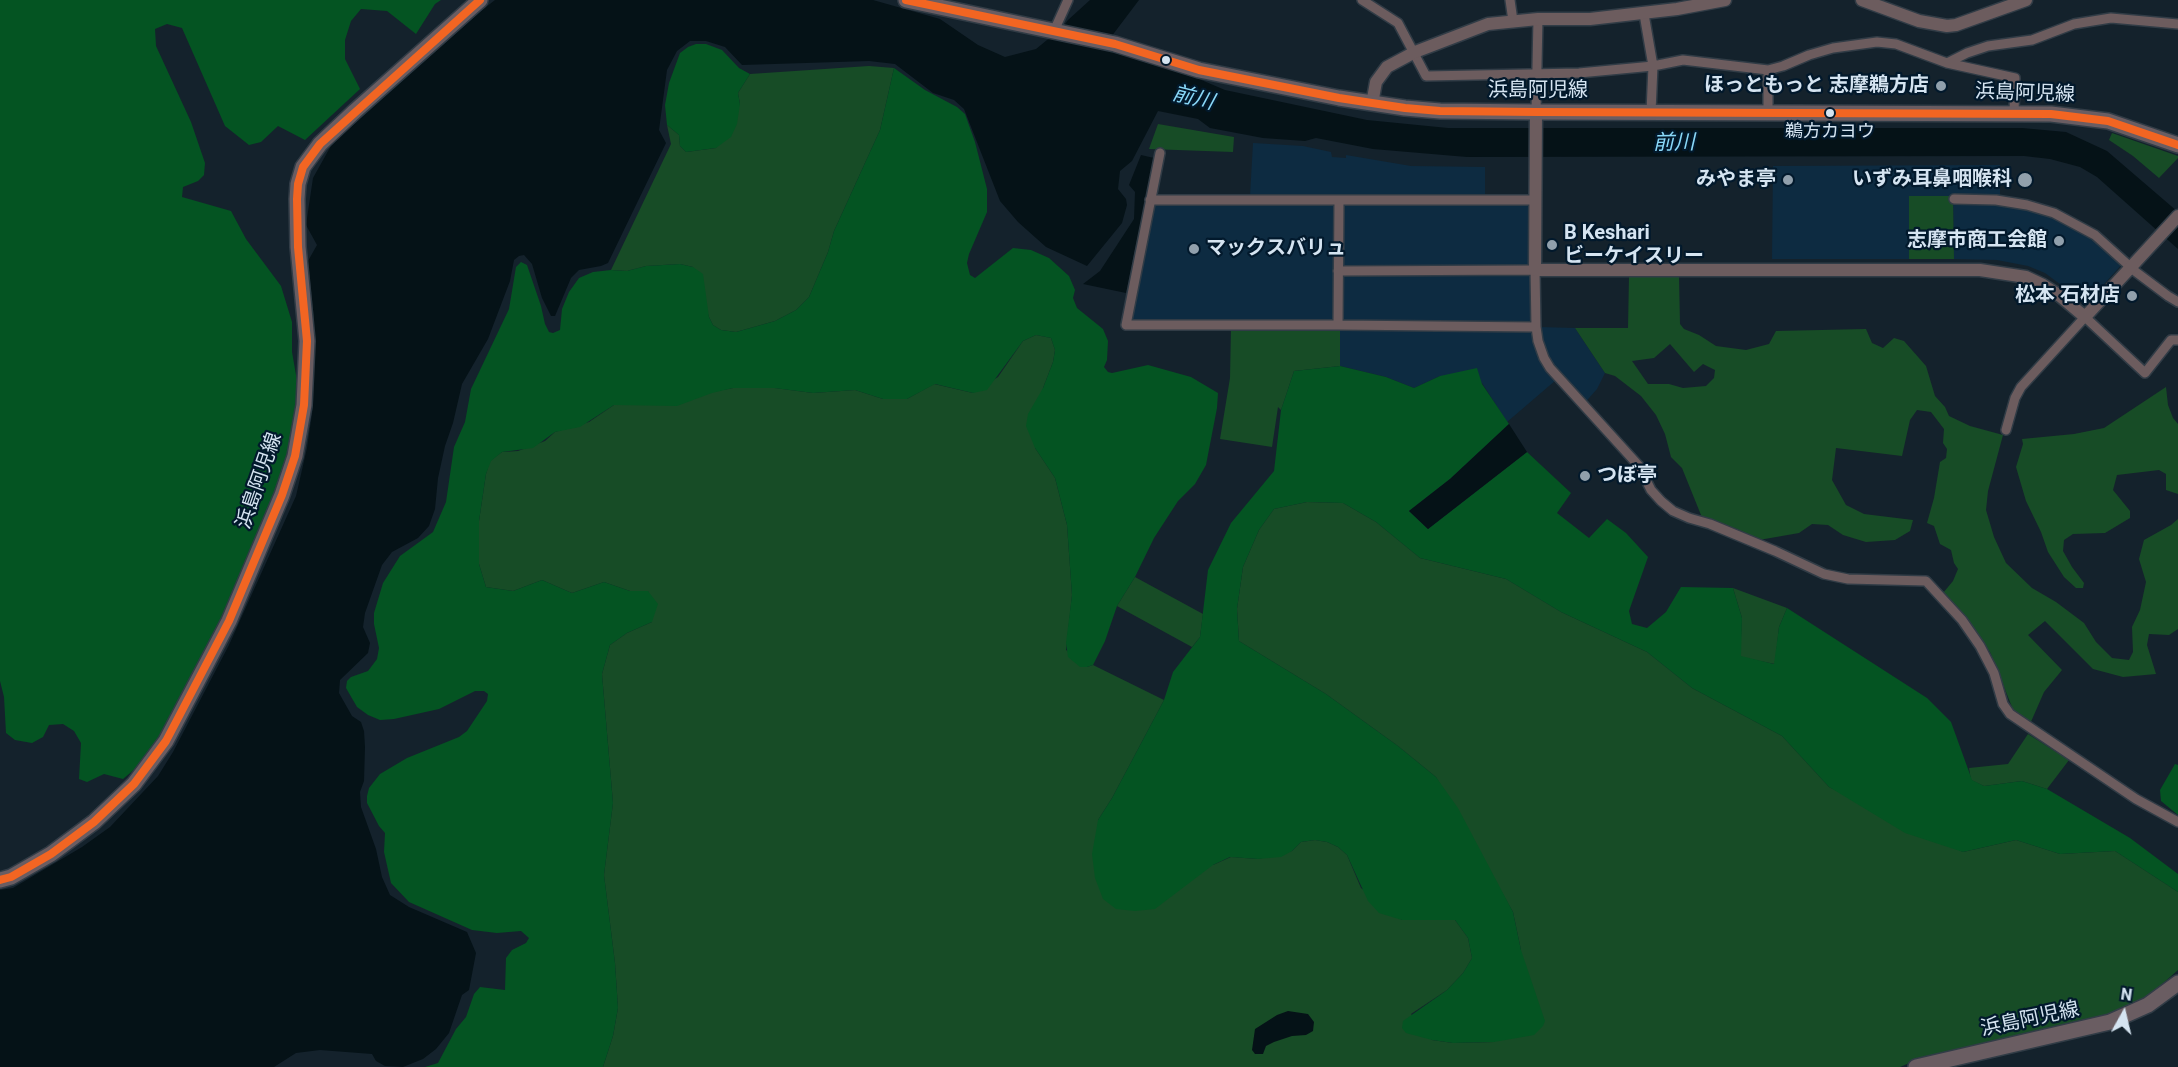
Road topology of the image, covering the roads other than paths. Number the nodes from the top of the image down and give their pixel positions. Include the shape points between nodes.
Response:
1 (480, 0) edge
2 (906, 0) edge
3 (1068, 0) edge
4 (1362, 0) edge
5 (1509, 0) edge
6 (1725, 0) edge
7 (1862, 0) edge
8 (2026, 0) edge
9 (925, 3) edge
10 (1681, 4) edge
11 (1644, 14) junction
12 (1538, 19) junction
13 (1513, 21) junction
14 (2178, 24) edge
15 (1056, 31) junction
16 (1414, 52) junction
17 (1947, 63) junction
18 (1653, 66) junction
19 (1768, 70) junction
20 (1536, 75) junction
21 (1372, 104) junction
22 (1651, 112) junction
23 (1768, 112) junction
24 (2014, 113) junction
25 (1536, 116) junction
26 (2178, 146) edge
27 (1160, 153) dead end
28 (1954, 199) dead end
29 (1150, 200) junction
30 (1536, 200) junction
31 (1339, 201) junction
32 (2178, 216) edge
33 (2131, 266) junction
34 (1535, 270) junction
35 (1338, 271) junction
36 (2178, 302) edge
37 (2085, 317) junction
38 (1338, 325) junction
39 (1536, 327) junction
40 (2178, 340) edge
41 (2006, 430) dead end
42 (2178, 822) edge
43 (0, 880) edge
44 (2178, 983) edge
45 (1916, 1067) edge

1 - 43 main road, 浜島阿児線 via 320,144 303,167 297,199 298,248 307,341 304,405 295,456 229,621 166,741 134,784 94,822 51,854
2 - 9 main road, 浜島阿児線
3 - 15 street
4 - 16 street via 1398,23
5 - 13 street
6 - 10 street
7 - 8 street via 1919,21 1947,26
9 - 15 main road, 浜島阿児線
10 - 11 street
11 - 12 street
11 - 18 street
12 - 13 street
12 - 20 street
13 - 16 street via 1488,24
14 - 17 street via 2111,18 2074,24 2032,40 1988,46
15 - 21 main road, 浜島阿児線 via 1199,70
16 - 20 street via 1426,76
16 - 21 street via 1379,75
17 - 19 street via 1896,44 1877,42 1817,52
17 - 24 street via 2015,78
18 - 19 street via 1683,60
18 - 20 street
18 - 22 street
19 - 23 street
20 - 25 street
21 - 25 main road, 浜島阿児線
22 - 23 main road, 浜島阿児線
22 - 25 main road, 浜島阿児線
23 - 24 main road, 浜島阿児線
24 - 26 main road, 浜島阿児線 via 2092,118
25 - 30 street
27 - 29 street
28 - 33 street via 1996,200 2054,213 2096,235
29 - 31 street
29 - 38 street via 1126,326
30 - 31 street
30 - 34 street
31 - 35 street
32 - 33 street
33 - 36 street
33 - 37 street
34 - 35 street
34 - 37 street via 1980,270 2043,285
34 - 39 street
35 - 38 street
37 - 40 street via 2145,373 2171,340
37 - 41 street via 2021,387
38 - 39 street
39 - 42 street via 1540,349 1550,368 1639,466 1661,501 1681,514 1824,574 1848,579 1926,581 1980,646 2010,714 2136,799
44 - 45 main road, 浜島阿児線 via 2148,1005 2104,1024

